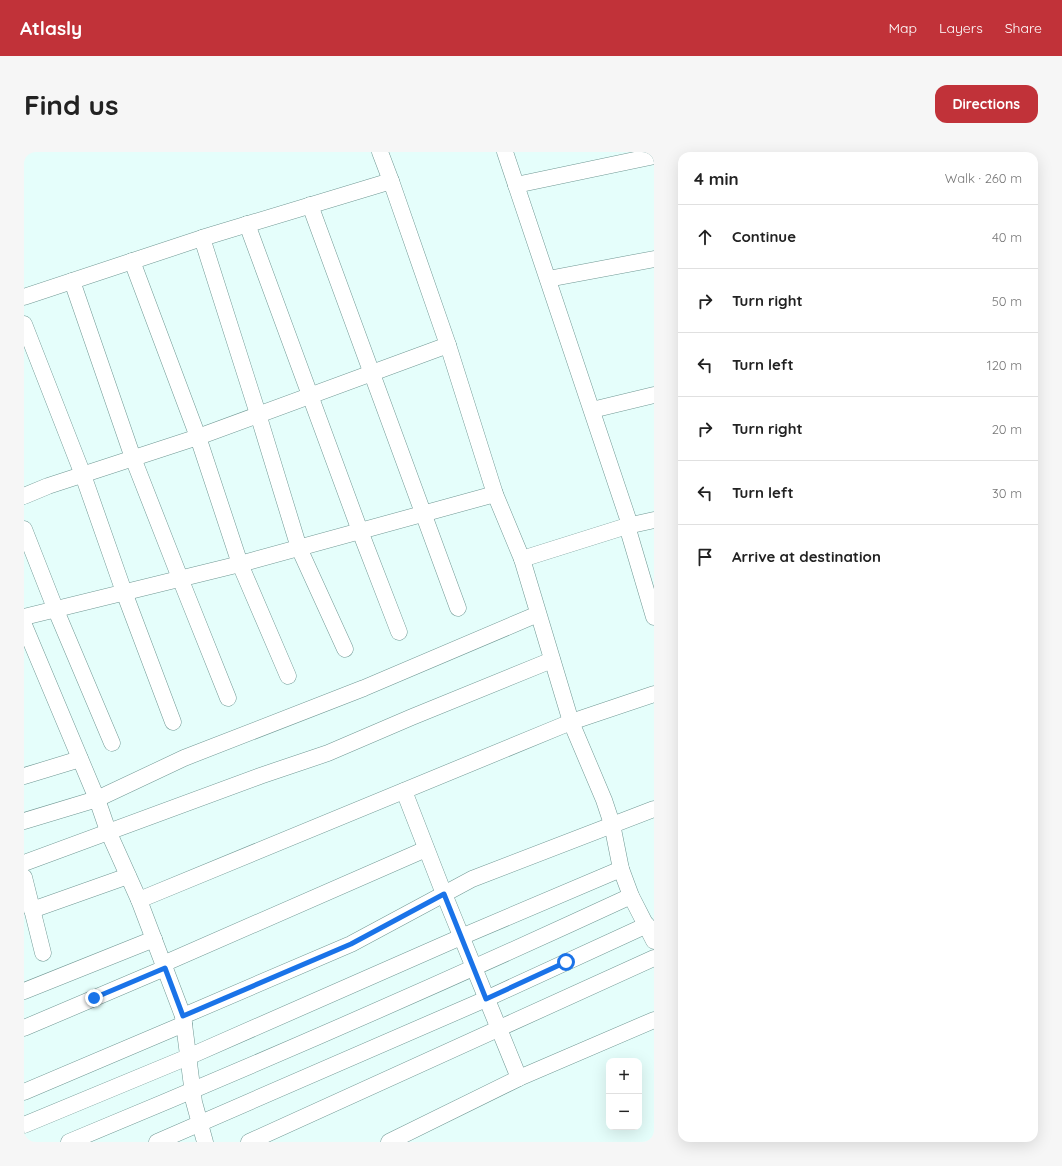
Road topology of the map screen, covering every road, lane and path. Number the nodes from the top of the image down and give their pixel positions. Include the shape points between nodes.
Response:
1 (380, 152) edge
2 (505, 152) edge
3 (654, 156) edge
4 (391, 181) junction
5 (516, 184) junction
6 (310, 205) junction
7 (247, 224) junction
8 (202, 238) junction
9 (654, 259) edge
10 (132, 261) junction
11 (548, 279) junction
12 (72, 281) junction
13 (24, 296) edge
14 (24, 324) edge
15 (448, 345) junction
16 (372, 373) junction
17 (310, 395) junction
18 (654, 395) edge
19 (592, 410) junction
20 (258, 414) junction
21 (198, 437) junction
22 (133, 458) junction
23 (83, 475) junction
24 (495, 494) junction
25 (24, 496) edge
26 (424, 513) junction
27 (654, 520) edge
28 (628, 526) junction
29 (24, 529) edge
30 (360, 531) junction
31 (299, 548) junction
32 (522, 559) junction
33 (240, 564) junction
34 (180, 578) junction
35 (124, 592) junction
36 (55, 608) junction
37 (458, 608) dead end
38 (538, 614) junction
39 (24, 617) edge
40 (654, 617) edge
41 (24, 625) edge
42 (399, 632) dead end
43 (345, 650) dead end
44 (552, 660) junction
45 (288, 676) dead end
46 (654, 694) edge
47 (228, 698) dead end
48 (172, 722) dead end
49 (571, 722) junction
50 (112, 743) dead end
51 (80, 758) junction
52 (24, 776) edge
53 (404, 791) junction
54 (97, 799) junction
55 (654, 809) edge
56 (24, 821) edge
57 (612, 824) junction
58 (108, 831) junction
59 (426, 849) junction
60 (24, 863) edge
61 (621, 869) junction
62 (128, 876) junction
63 (24, 877) edge
64 (444, 894) junction
65 (631, 896) junction
66 (139, 900) junction
67 (32, 910) junction
68 (647, 917) edge
69 (461, 937) junction
70 (154, 939) junction
71 (654, 941) edge
72 (43, 953) dead end
73 (654, 958) edge
74 (164, 966) junction
75 (474, 968) junction
76 (24, 991) edge
77 (486, 999) junction
78 (184, 1020) junction
79 (654, 1020) edge
80 (24, 1028) edge
81 (499, 1028) junction
82 (188, 1057) junction
83 (519, 1078) junction
84 (192, 1091) junction
85 (24, 1092) edge
86 (200, 1124) junction
87 (24, 1125) edge
88 (69, 1142) edge
89 (157, 1142) edge
90 (205, 1142) edge
91 (249, 1142) edge
92 (389, 1142) edge

1 - 4 street
2 - 5 street
3 - 5 street
4 - 6 street
4 - 15 street
5 - 11 street
6 - 7 street
6 - 16 street
7 - 8 street
7 - 17 street
8 - 10 street
8 - 20 street
9 - 11 street
10 - 12 street
10 - 21 street
11 - 19 street
12 - 13 street
12 - 22 street
14 - 23 street
15 - 16 street
15 - 24 street
16 - 17 street
16 - 26 street
17 - 20 street
17 - 30 street
18 - 19 street
19 - 28 street
20 - 21 street
20 - 31 street
21 - 22 street
21 - 33 street
22 - 23 street
22 - 34 street
23 - 25 street
23 - 35 street
24 - 26 street
24 - 32 street
26 - 30 street
26 - 37 street
27 - 28 street
28 - 32 street
28 - 40 street
29 - 36 street
30 - 31 street
30 - 42 street
31 - 33 street
31 - 43 street
32 - 38 street
33 - 34 street
33 - 45 street
34 - 35 street
34 - 47 street
35 - 36 street
35 - 48 street
36 - 39 street
36 - 50 street
38 - 44 street
38 - 54 street via 356,691 184,758
41 - 51 street
44 - 49 street
44 - 58 street via 328,753
46 - 49 street
49 - 53 street
49 - 57 street
51 - 52 street
51 - 54 street
53 - 59 street
53 - 66 street
54 - 56 street
54 - 58 street
55 - 57 street
57 - 61 street
57 - 64 street via 472,878
58 - 60 street
58 - 62 street
59 - 64 street
59 - 74 street
61 - 65 street
61 - 69 street
62 - 66 street
62 - 67 street
63 - 67 street
64 - 69 street
64 - 78 street via 351,944
65 - 68 street
65 - 75 street
66 - 70 street
67 - 72 street
68 - 71 street
68 - 77 street
69 - 75 street
69 - 82 street
70 - 74 street
70 - 76 street
73 - 81 street
74 - 78 street
74 - 80 street
75 - 77 street
75 - 84 street
77 - 81 street
77 - 86 street
78 - 82 street
78 - 85 street
79 - 83 street
81 - 83 street
81 - 91 street
82 - 84 street
82 - 87 street
83 - 92 street
84 - 86 street
84 - 88 street
86 - 89 street
86 - 90 street

